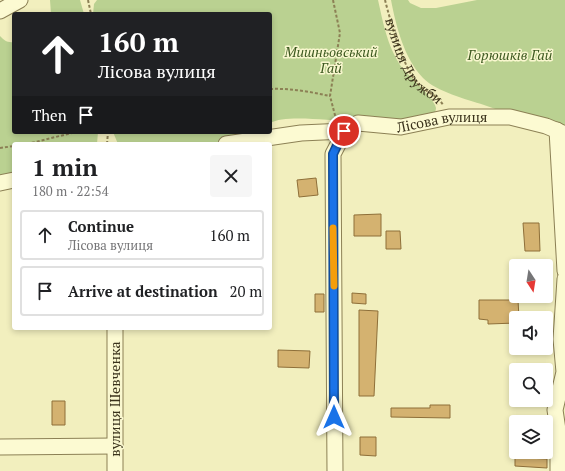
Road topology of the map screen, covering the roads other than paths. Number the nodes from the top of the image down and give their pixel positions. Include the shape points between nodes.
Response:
1 (20, 0) edge
2 (0, 11) edge
3 (344, 131) junction
4 (561, 132) edge
5 (240, 142) edge
6 (12, 180) edge
7 (0, 183) edge
8 (565, 271) edge
9 (565, 279) edge
10 (114, 330) edge
11 (115, 446) junction
12 (0, 447) edge
13 (115, 471) edge
14 (335, 471) edge
15 (558, 471) edge

1 - 2 street
3 - 4 street, Лісова вулиця via 358,123 401,127 448,117 510,118
3 - 5 street via 301,133
3 - 14 street via 333,154
4 - 8 street
6 - 7 street
9 - 15 street via 561,339 564,372 555,410 558,430
10 - 11 street, вулиця Шевченка
11 - 12 street
11 - 13 street, вулиця Шевченка

